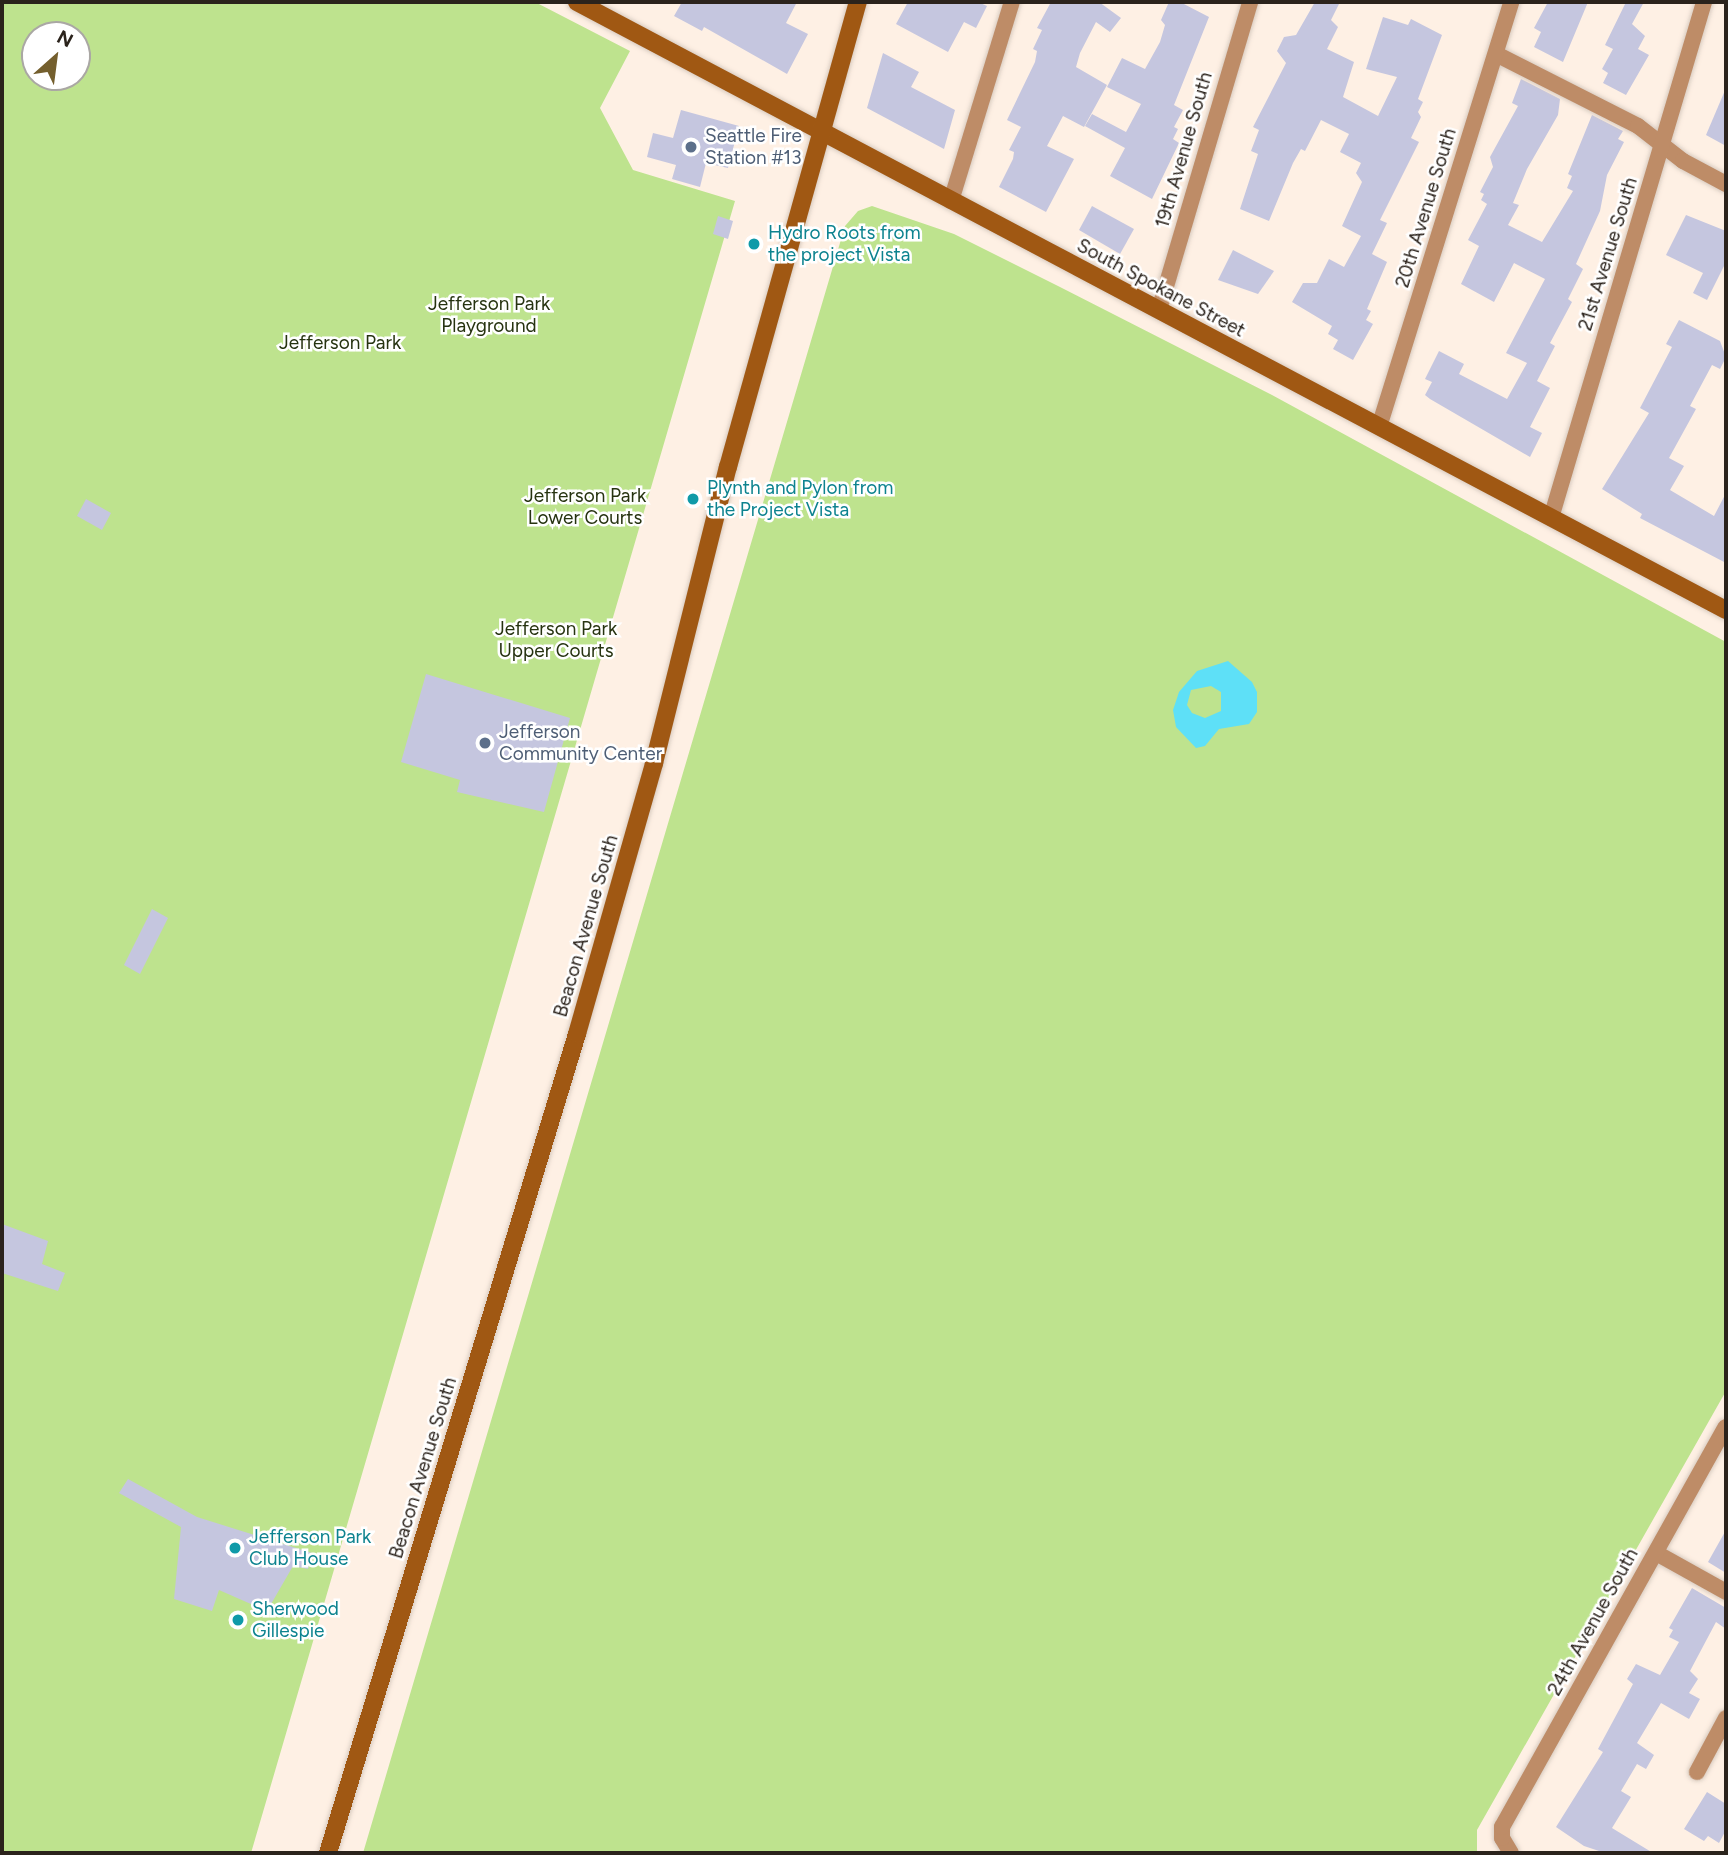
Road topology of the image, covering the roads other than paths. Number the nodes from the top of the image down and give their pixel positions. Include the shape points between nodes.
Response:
1 (577, 2) edge
2 (858, 2) edge
3 (1012, 2) edge
4 (1250, 2) edge
5 (1511, 2) edge
6 (1704, 2) edge
7 (1496, 54) junction
8 (820, 131) junction
9 (1663, 146) junction
10 (1726, 184) edge
11 (951, 201) junction
12 (1159, 310) junction
13 (1379, 427) junction
14 (1551, 518) junction
15 (1726, 610) edge
16 (1726, 1427) edge
17 (1656, 1553) junction
18 (1726, 1592) edge
19 (1726, 1718) edge
20 (1697, 1772) dead end
21 (328, 1853) edge
22 (1511, 1853) edge

1 - 8 main road, South Spokane Street
2 - 8 main road, Beacon Avenue South
3 - 11 street
4 - 12 street, 19th Avenue South
5 - 7 street, 20th Avenue South
6 - 9 street, 21st Avenue South
7 - 9 street via 1638,126
7 - 13 street, 20th Avenue South
8 - 11 main road, South Spokane Street
8 - 21 main road, Beacon Avenue South via 589,995
9 - 10 street
9 - 14 street, 21st Avenue South
11 - 12 main road, South Spokane Street
12 - 13 main road, South Spokane Street
13 - 14 main road, South Spokane Street
14 - 15 main road, South Spokane Street
16 - 17 street, 24th Avenue South
17 - 18 street
17 - 22 street, 24th Avenue South via 1502,1828
19 - 20 street

